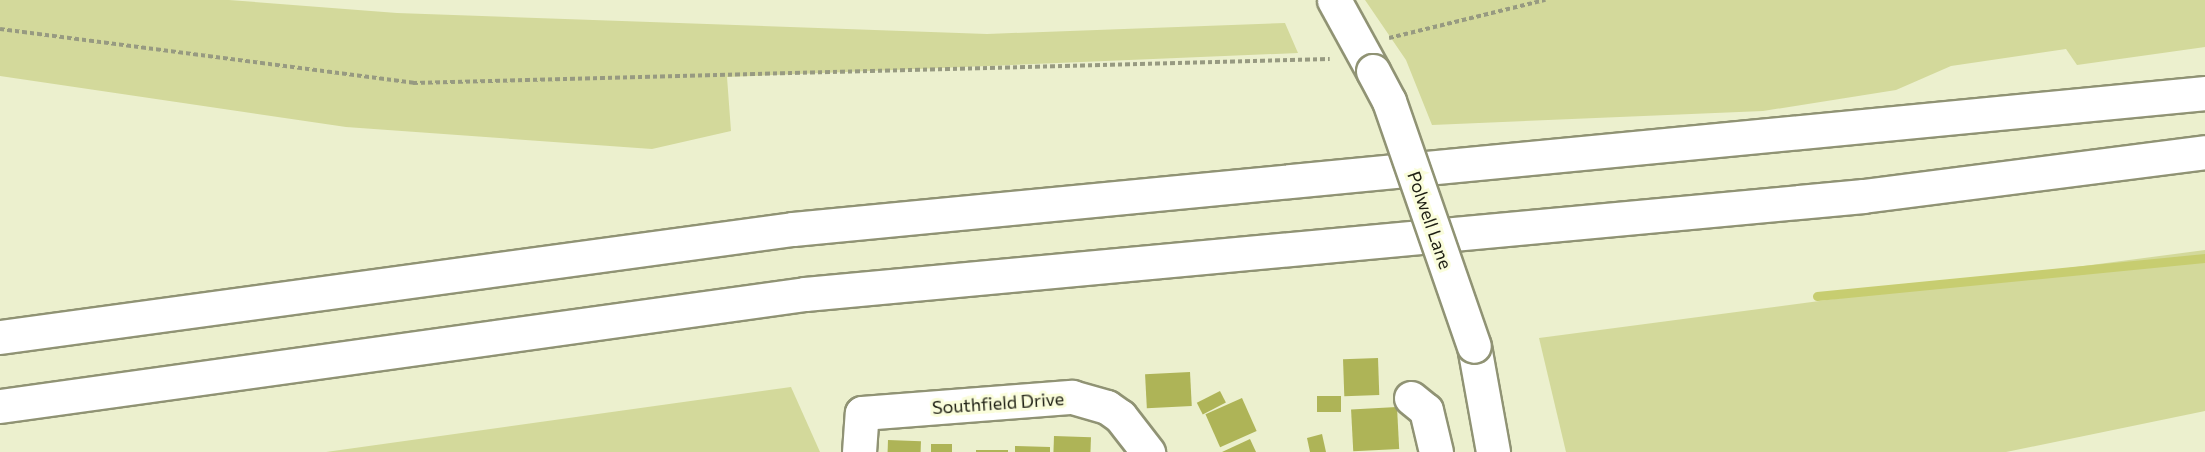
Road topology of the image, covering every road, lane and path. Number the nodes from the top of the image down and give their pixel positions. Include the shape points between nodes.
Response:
1 (1334, 0) edge
2 (1545, 0) edge
3 (0, 29) edge
4 (1358, 58) junction
5 (2205, 93) edge
6 (2205, 152) edge
7 (0, 337) edge
8 (1412, 398) dead end
9 (0, 406) edge
10 (859, 452) edge
11 (1148, 452) edge
12 (1436, 452) edge
13 (1493, 452) edge

1 - 4 main road, Polwell Lane
2 - 4 path
3 - 4 path via 413,83
4 - 13 main road, Polwell Lane, bridge via 1389,101 1474,346
5 - 7 main road via 793,229
6 - 9 main road via 1863,196 804,294
8 - 12 main road via 1426,410
10 - 11 main road, Southfield Drive via 862,413 1072,397 1107,407 1120,416

